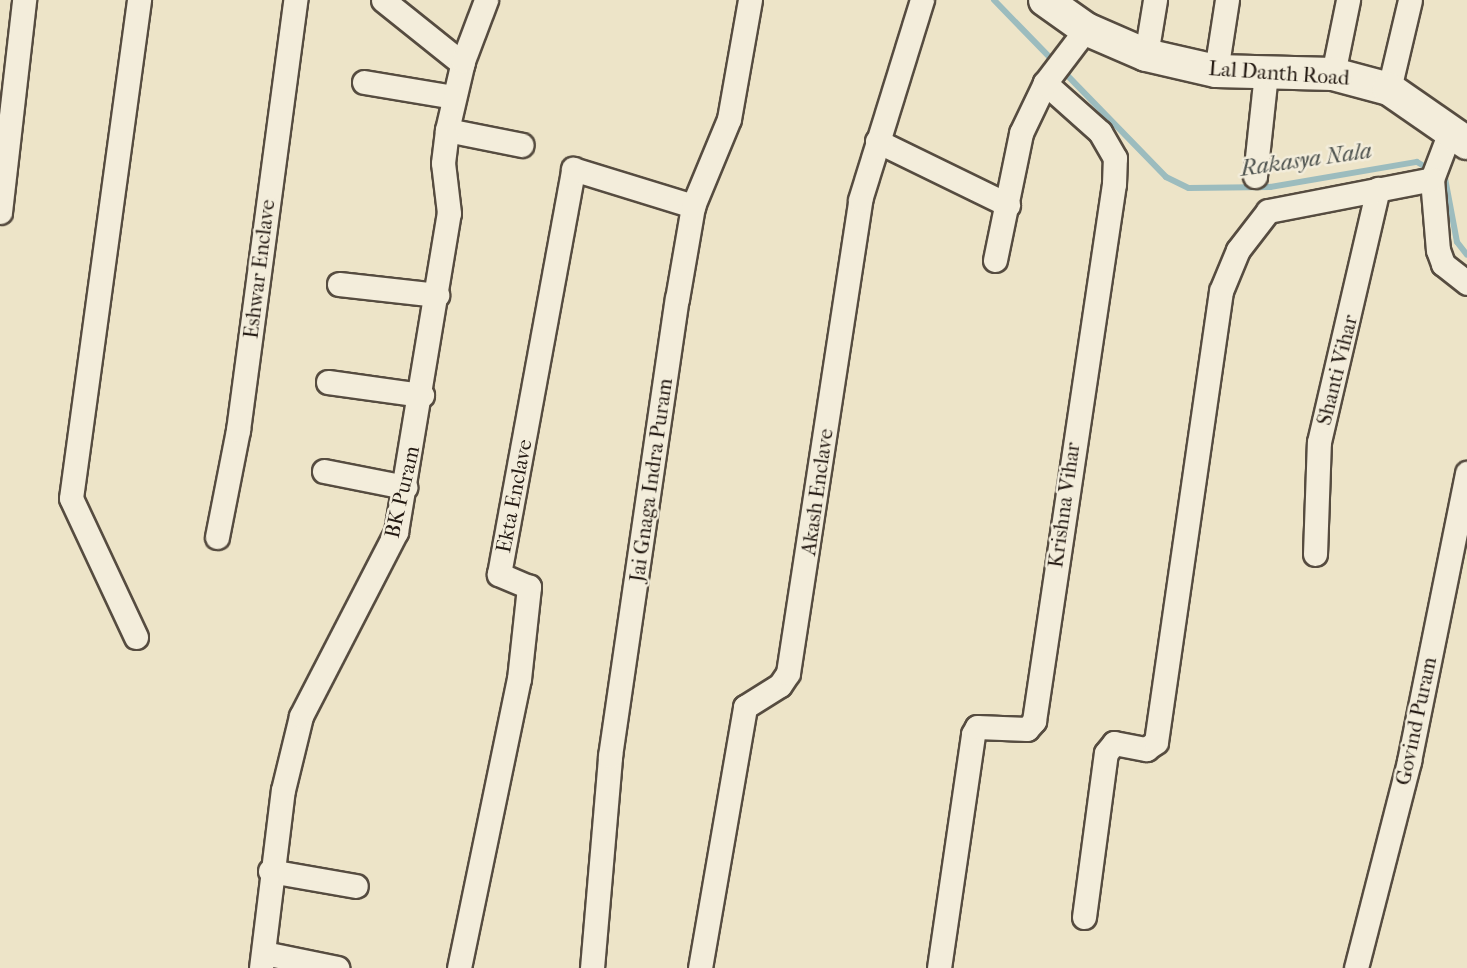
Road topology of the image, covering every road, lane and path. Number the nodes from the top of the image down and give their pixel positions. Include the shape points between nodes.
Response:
1 (24, 0) edge
2 (139, 0) edge
3 (295, 0) edge
4 (383, 0) edge
5 (486, 0) edge
6 (750, 0) edge
7 (922, 0) edge
8 (1045, 0) edge
9 (1155, 0) edge
10 (1227, 0) edge
11 (1348, 0) edge
12 (1410, 0) edge
13 (1086, 29) junction
14 (1146, 55) junction
15 (463, 64) junction
16 (1216, 71) junction
17 (1266, 73) junction
18 (1333, 74) junction
19 (1046, 80) junction
20 (364, 82) dead end
21 (1389, 89) junction
22 (454, 97) junction
23 (447, 130) junction
24 (1459, 136) edge
25 (877, 141) junction
26 (522, 145) dead end
27 (1436, 169) junction
28 (1255, 176) dead end
29 (1378, 189) junction
30 (1008, 205) junction
31 (693, 206) junction
32 (0, 212) edge
33 (995, 260) dead end
34 (1467, 283) edge
35 (339, 285) dead end
36 (437, 295) junction
37 (328, 382) dead end
38 (422, 395) junction
39 (324, 471) dead end
40 (1467, 473) edge
41 (405, 487) junction
42 (217, 537) dead end
43 (1315, 554) dead end
44 (136, 636) dead end
45 (271, 871) junction
46 (356, 886) dead end
47 (1084, 917) dead end
48 (263, 961) edge
49 (706, 967) edge
50 (337, 968) edge
51 (459, 968) edge
52 (592, 968) edge
53 (939, 968) edge
54 (1356, 968) edge

1 - 32 street
2 - 44 street via 71,498
3 - 42 street, Eshwar Enclave via 238,430
4 - 15 street
5 - 15 street, BK Puram
6 - 31 street, Jai Gnaga Indra Puram via 729,119
7 - 25 street, Akash Enclave
8 - 13 street, Lal Danth Road
9 - 14 street
10 - 16 street
11 - 18 street
12 - 21 street
13 - 14 street, Lal Danth Road
13 - 19 street
14 - 16 street, Lal Danth Road
15 - 22 street, BK Puram
16 - 17 street, Lal Danth Road
17 - 18 street, Lal Danth Road
17 - 28 street
18 - 21 street, Lal Danth Road
19 - 30 street via 1021,133
19 - 53 street, Krishna Vihar via 1100,132 1115,158 1114,184 1034,721 1027,729 977,727 973,734
20 - 22 street
21 - 24 street, Lal Danth Road
22 - 23 street, BK Puram
23 - 26 street
23 - 36 street, BK Puram via 443,163 449,213
24 - 27 street
25 - 30 street
25 - 49 street, Akash Enclave via 856,226 788,673 780,685 745,707
27 - 29 street
27 - 34 street via 1440,257
29 - 43 street, Shanti Vihar via 1319,442
29 - 47 street via 1268,211 1238,250 1221,291 1156,742 1146,748 1114,743 1106,753
30 - 33 street
31 - 51 street, Ekta Enclave via 573,169 499,574 529,587 519,679
31 - 52 street, Jai Gnaga Indra Puram via 610,756
35 - 36 street
36 - 38 street, BK Puram
37 - 38 street
38 - 41 street, BK Puram
39 - 41 street
40 - 54 street, Govind Puram via 1409,761
41 - 45 street, BK Puram via 396,532 301,716
45 - 46 street
45 - 48 street, BK Puram
48 - 50 street

